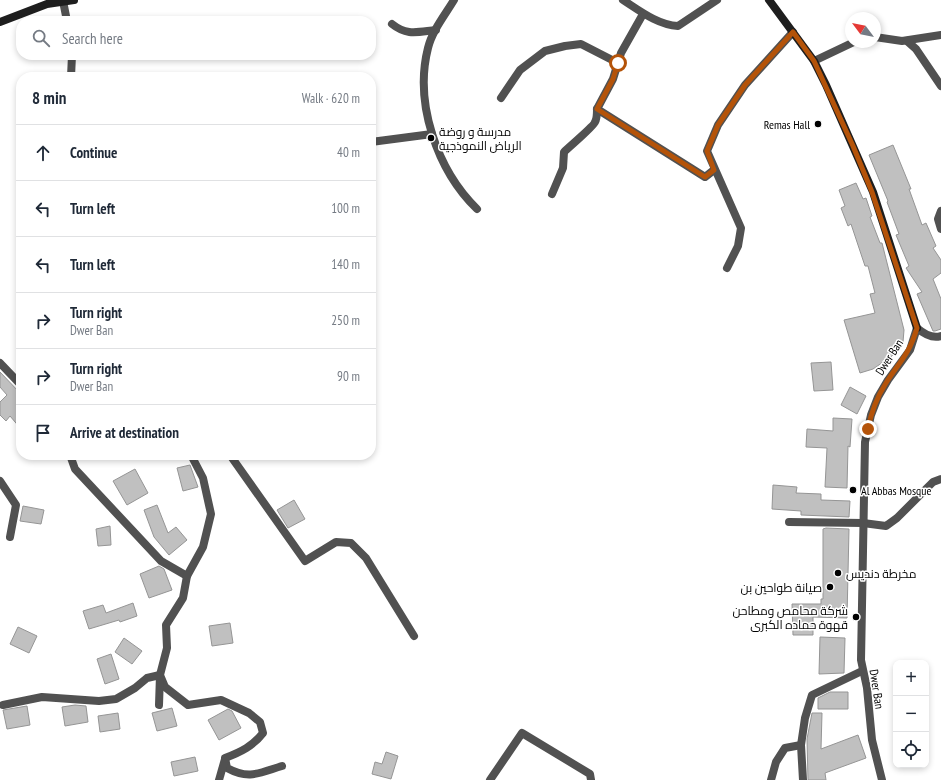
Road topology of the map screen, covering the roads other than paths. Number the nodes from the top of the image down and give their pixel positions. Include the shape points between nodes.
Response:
1 (74, 0) edge
2 (454, 0) edge
3 (623, 0) edge
4 (717, 0) edge
5 (769, 0) edge
6 (47, 2) edge
7 (63, 2) junction
8 (643, 14) junction
9 (66, 16) edge
10 (0, 22) edge
11 (392, 24) dead end
12 (436, 30) junction
13 (793, 32) junction
14 (940, 37) edge
15 (881, 38) edge
16 (907, 40) junction
17 (845, 46) edge
18 (72, 60) edge
19 (814, 61) junction
20 (618, 63) junction
21 (71, 72) edge
22 (941, 86) edge
23 (501, 98) dead end
24 (597, 109) junction
25 (432, 134) junction
26 (376, 141) edge
27 (714, 170) junction
28 (552, 194) dead end
29 (478, 209) dead end
30 (941, 212) edge
31 (941, 228) edge
32 (727, 268) dead end
33 (917, 328) junction
34 (941, 336) edge
35 (0, 363) edge
36 (16, 380) edge
37 (72, 460) edge
38 (194, 460) edge
39 (234, 460) edge
40 (941, 479) edge
41 (0, 481) edge
42 (789, 522) dead end
43 (863, 523) junction
44 (10, 537) dead end
45 (187, 576) junction
46 (414, 636) dead end
47 (862, 671) junction
48 (160, 675) junction
49 (3, 704) dead end
50 (159, 705) dead end
51 (801, 745) junction
52 (225, 758) junction
53 (282, 766) dead end
54 (219, 780) edge
55 (490, 780) edge
56 (591, 780) edge
57 (771, 780) edge
58 (803, 780) edge
59 (882, 780) edge

1 - 7 street
2 - 12 street
3 - 8 street
4 - 8 street via 678,26
5 - 13 street
6 - 7 street
6 - 10 street
7 - 9 street
8 - 20 street
11 - 12 street via 402,32
12 - 25 street via 428,48 424,72 425,105
13 - 19 street
13 - 27 street via 745,85 718,125 707,151
14 - 16 street
15 - 16 street
16 - 22 street via 916,48
17 - 19 street
18 - 21 street
19 - 33 street via 872,192
20 - 23 street via 581,44 545,51 520,70
20 - 24 street via 613,79
24 - 27 street via 693,171 705,177
24 - 28 street via 593,127 564,152 563,168
25 - 26 street
25 - 29 street via 464,196
27 - 32 street via 741,228 738,246
30 - 31 street via 938,219
33 - 34 street via 926,335
33 - 43 street, Dwer Ban via 910,350 885,385 871,415 865,442
35 - 36 street
37 - 45 street via 75,469 161,561
38 - 45 street via 204,478 211,514 203,547
39 - 46 street via 305,562 336,542 351,543 366,558
40 - 43 street via 933,482 892,523 886,526
41 - 44 street via 16,505
42 - 43 street
43 - 47 street, Dwer Ban
45 - 48 street via 183,598 166,626 168,648
47 - 51 street via 812,695
47 - 59 street, Dwer Ban via 867,688 872,740
48 - 49 street via 147,678 116,698 100,701 42,697
48 - 50 street
48 - 52 street via 165,687 188,705 221,700 260,722 263,733 255,743
51 - 57 street via 785,748 776,762
51 - 58 street
52 - 53 street via 227,768 239,775 254,775
52 - 54 street
55 - 56 street via 522,733 590,774

